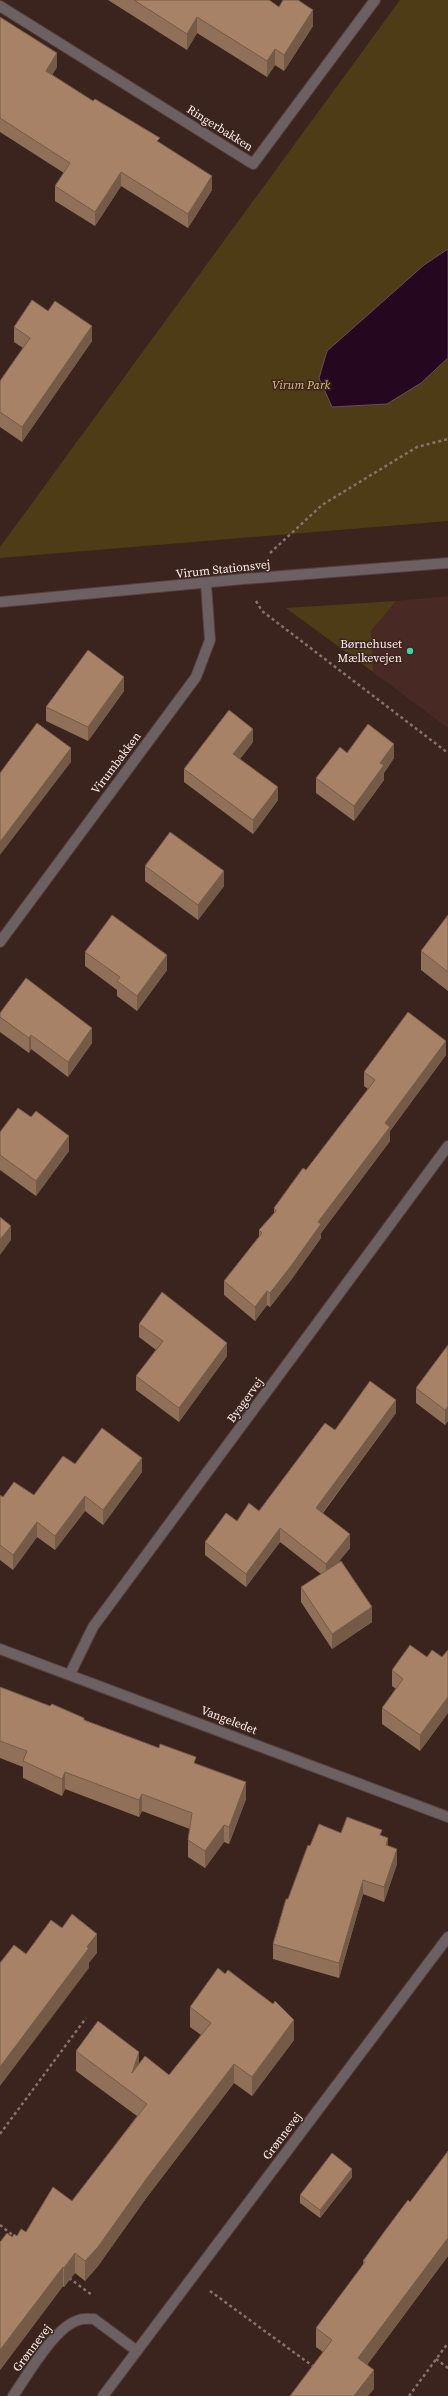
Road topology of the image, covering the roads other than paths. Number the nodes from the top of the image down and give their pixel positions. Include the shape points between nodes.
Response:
1 (376, 0) edge
2 (0, 6) edge
3 (448, 563) edge
4 (206, 584) junction
5 (0, 602) edge
6 (0, 942) edge
7 (448, 1146) edge
8 (0, 1649) edge
9 (70, 1674) junction
10 (448, 1817) edge
11 (448, 1937) edge
12 (137, 2351) junction
13 (13, 2396) edge
14 (103, 2396) edge

1 - 2 street, Ringerbakken via 252,164
3 - 4 street, Virum Stationsvej
4 - 5 street, Virum Stationsvej
4 - 6 street, Virumbakken via 210,640 196,677
7 - 9 street, Byagervej via 93,1627
8 - 9 street, Vangeledet
9 - 10 street, Vangeledet
11 - 12 street, Grønnevej
12 - 13 street, Grønnevej via 94,2319 79,2320 65,2327 51,2343
12 - 14 street, Grønnevej

